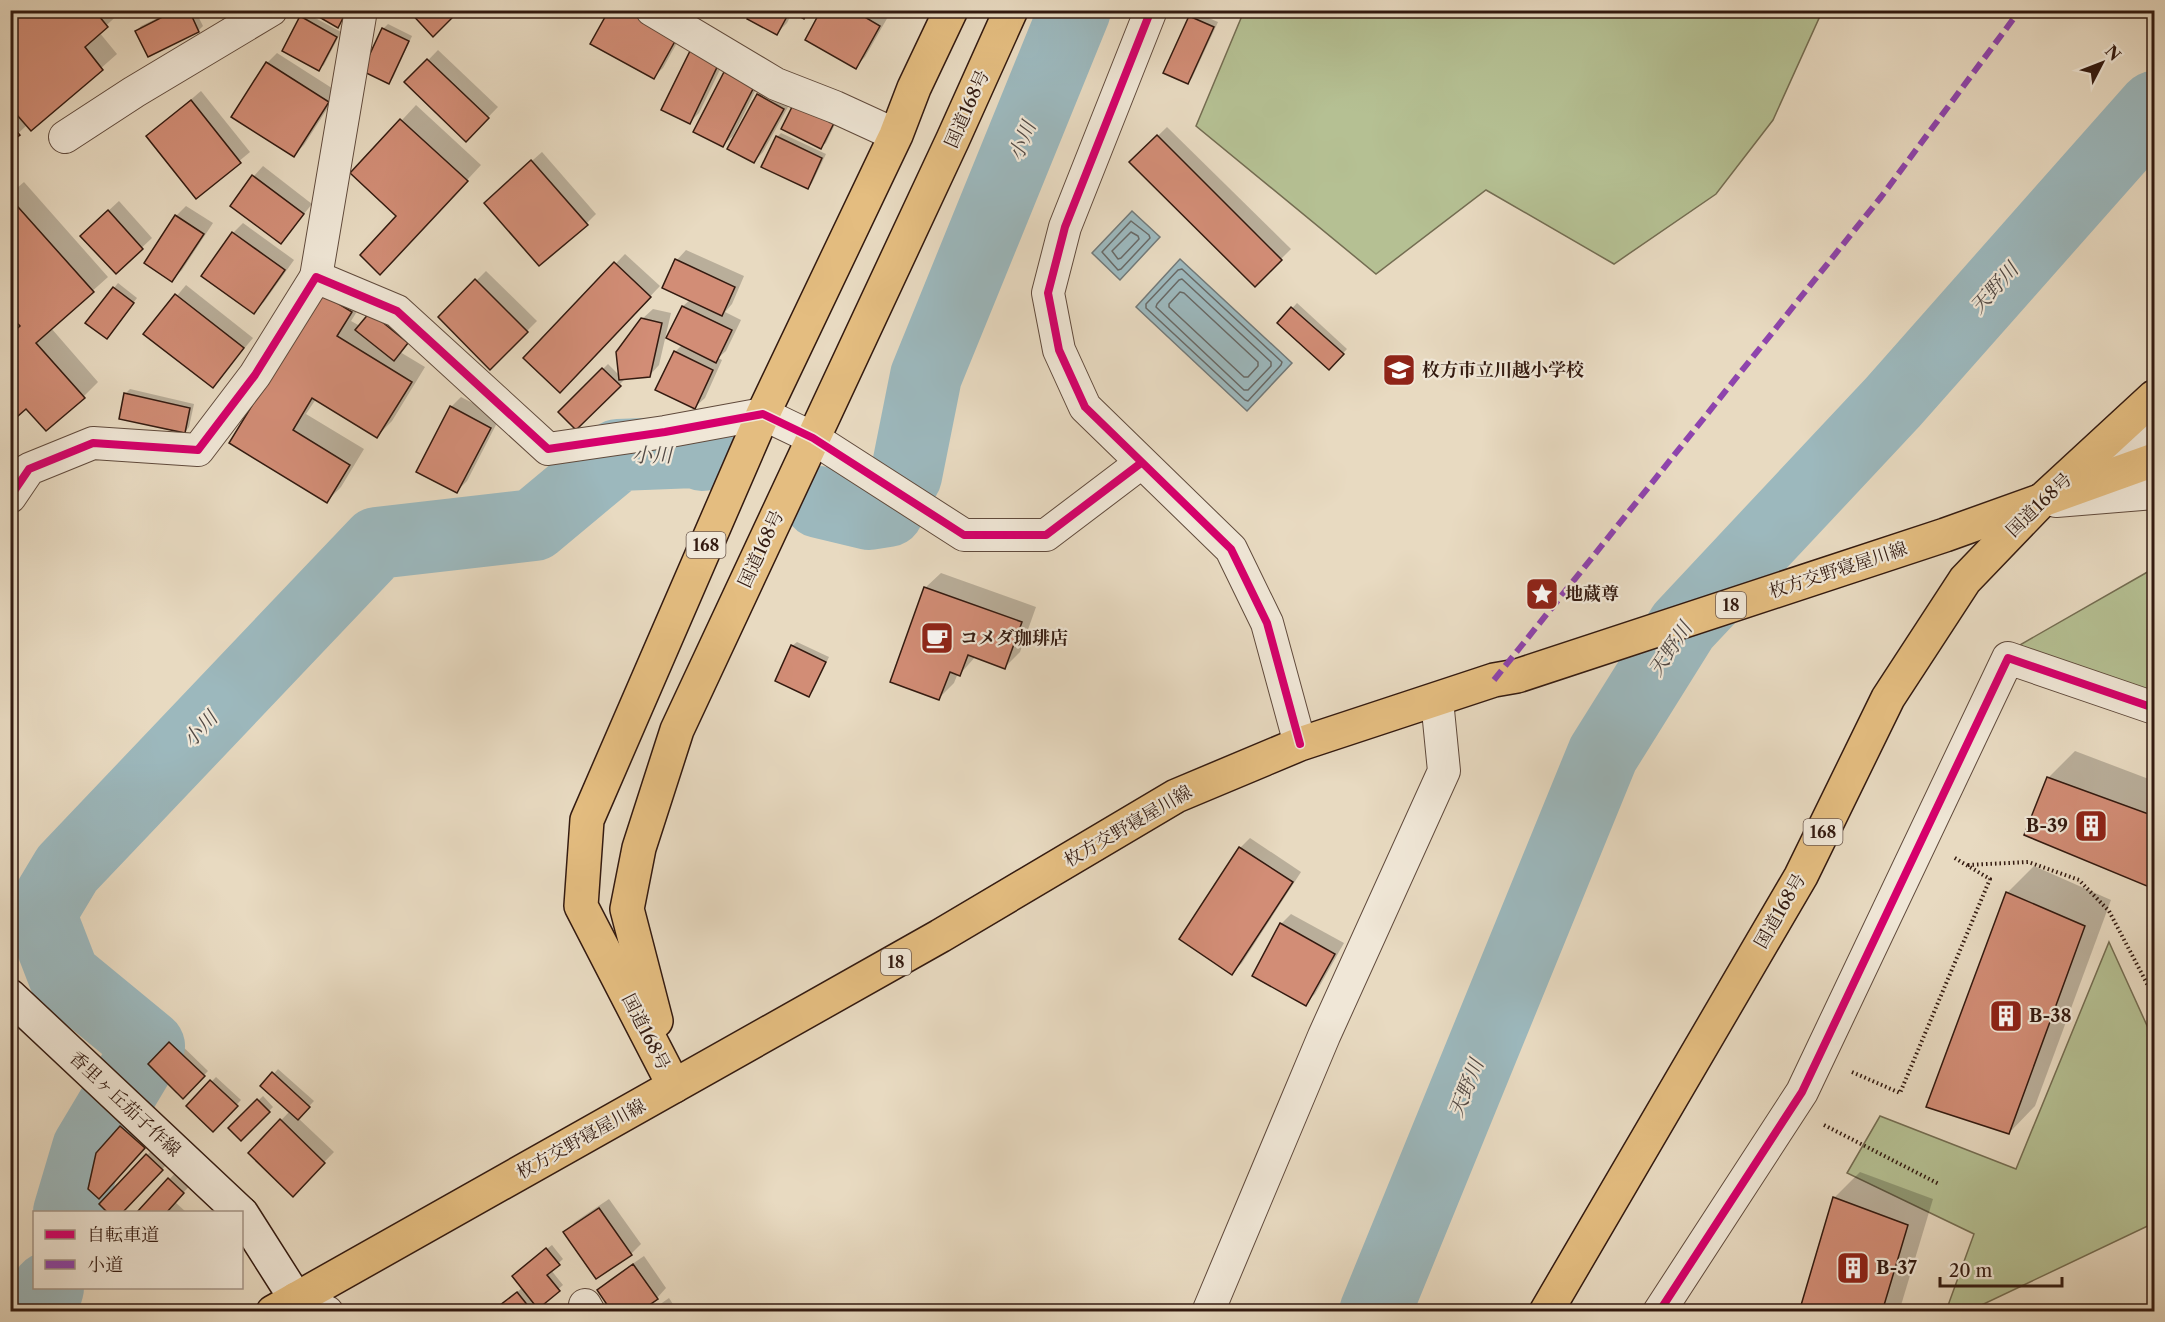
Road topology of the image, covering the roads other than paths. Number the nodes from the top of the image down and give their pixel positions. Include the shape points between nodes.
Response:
1 (271, 10) edge
2 (361, 10) edge
3 (652, 10) edge
4 (951, 10) edge
5 (1011, 10) edge
6 (1150, 10) edge
7 (896, 135) junction
8 (65, 137) dead end
9 (315, 276) junction
10 (2154, 397) edge
11 (763, 414) junction
12 (2154, 430) edge
13 (813, 438) junction
14 (2154, 460) edge
15 (1142, 463) junction
16 (2154, 493) edge
17 (10, 497) edge
18 (2040, 502) junction
19 (1437, 699) junction
20 (2154, 708) edge
21 (1300, 744) junction
22 (10, 996) edge
23 (674, 1086) junction
24 (239, 1211) edge
25 (243, 1216) edge
26 (292, 1308) edge
27 (327, 1311) edge
28 (1208, 1311) edge
29 (1546, 1311) edge
30 (1659, 1311) edge

1 - 8 street
2 - 9 street
3 - 7 street via 776,84
4 - 7 main road, 国道168号 / 168
5 - 13 main road, 国道168号
6 - 15 street via 1065,226 1048,293 1059,350 1084,407
7 - 11 main road, 国道168号 / 168
9 - 11 street via 397,311 548,449
9 - 17 street via 255,375 198,450 93,443 29,469
10 - 18 main road, 国道168号 / 168
11 - 13 street
11 - 23 main road, 国道168号 / 168 via 587,820 581,906
12 - 18 street
13 - 15 street via 964,535 1046,535
13 - 23 main road, 国道168号 via 677,730 639,848 627,909
14 - 18 main road, 枚方交野寝屋川線 / 18
15 - 21 street via 1231,549 1267,624
16 - 18 street
18 - 19 main road, 枚方交野寝屋川線 / 18
18 - 29 main road, 国道168号 / 168 via 1965,580 1888,698 1801,876
19 - 21 main road, 枚方交野寝屋川線 / 18
19 - 28 street via 1444,771 1324,1036
20 - 30 street via 2008,658 1802,1092
21 - 23 main road, 枚方交野寝屋川線 / 18 via 1176,796 940,936
22 - 24 street, 香里ヶ丘茄子作線
23 - 26 main road, 枚方交野寝屋川線 / 18
25 - 26 street, 香里ヶ丘茄子作線
26 - 27 street

